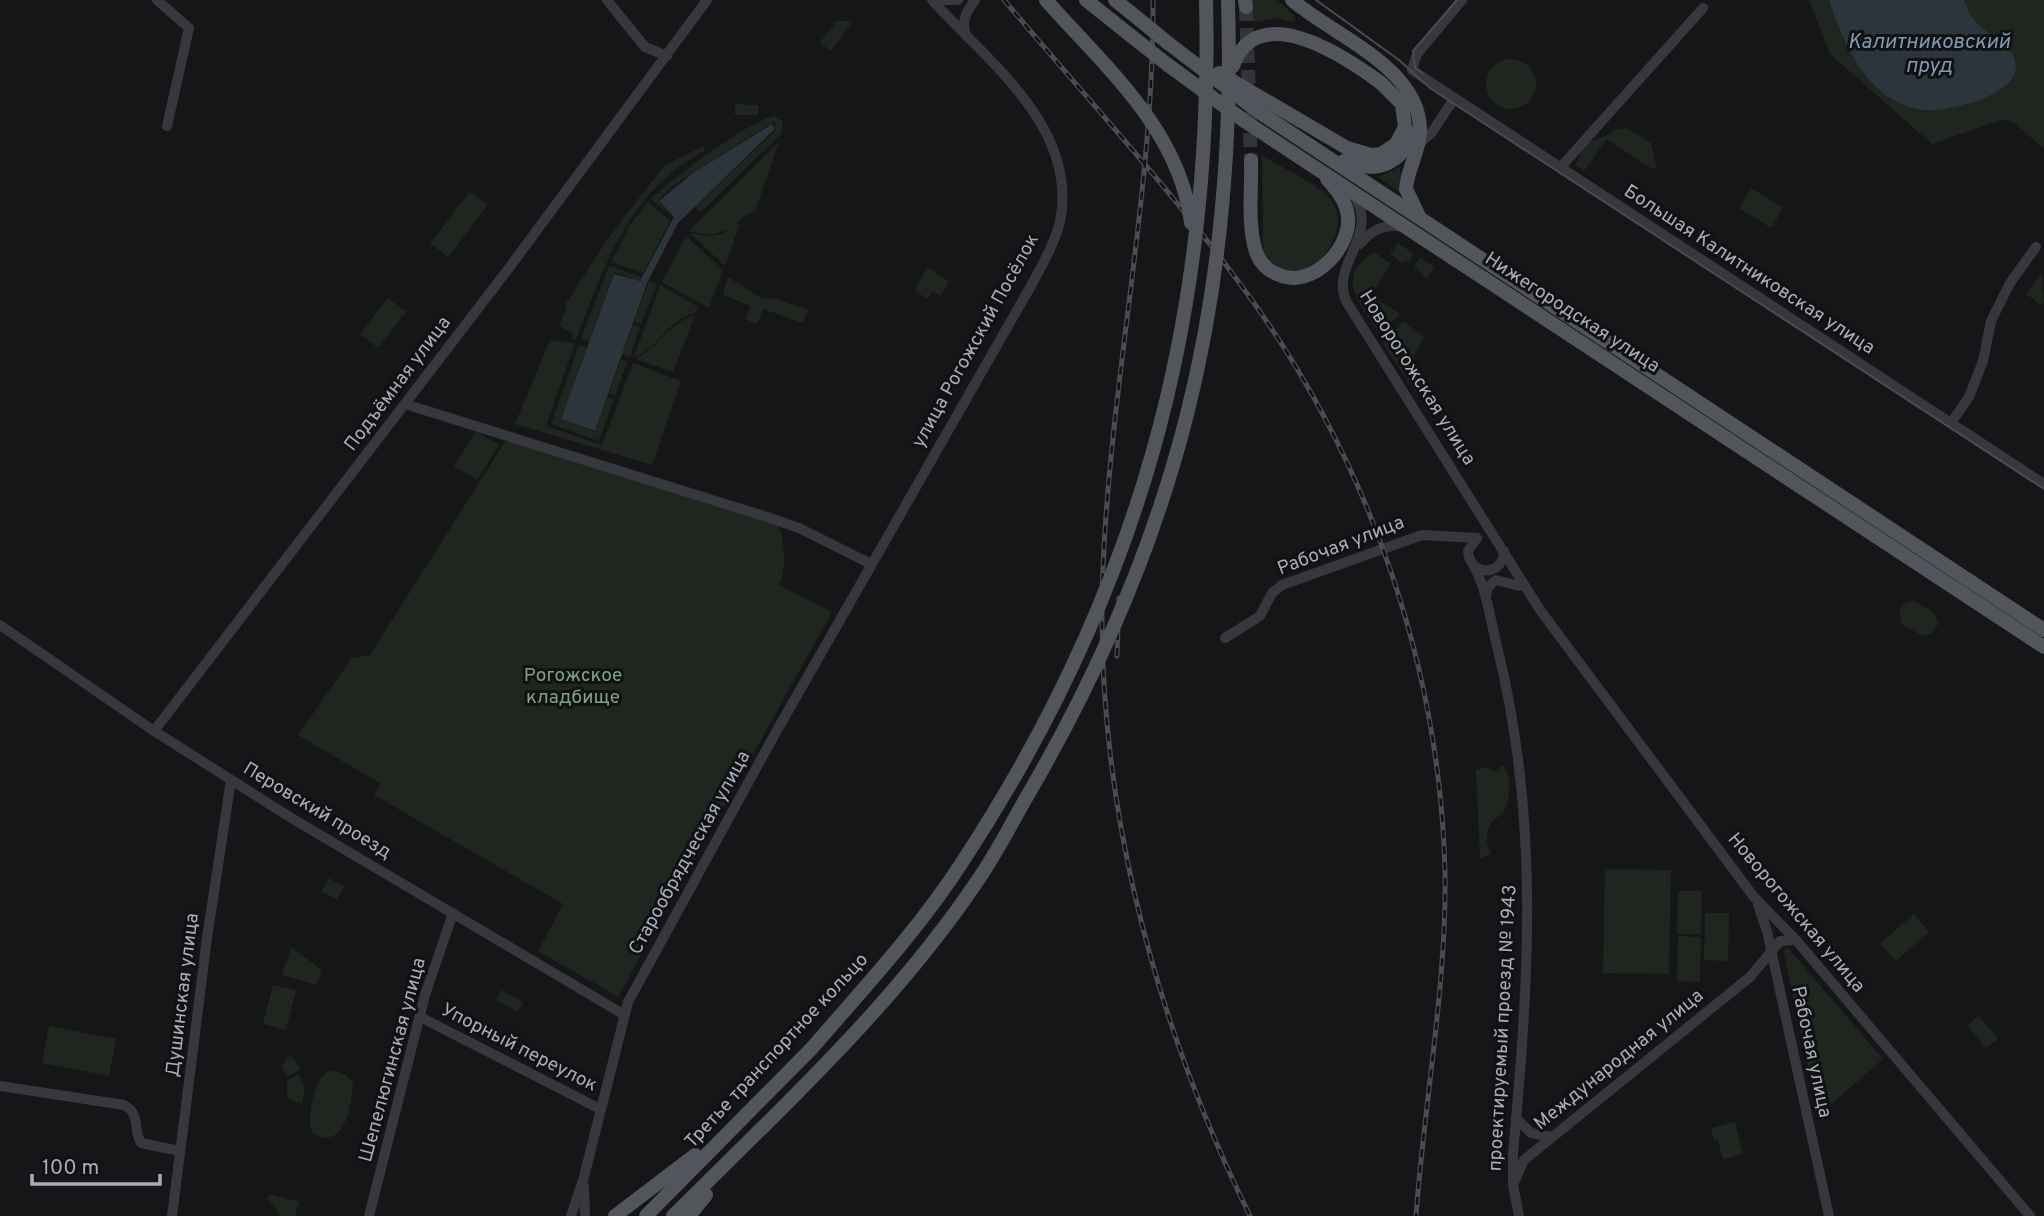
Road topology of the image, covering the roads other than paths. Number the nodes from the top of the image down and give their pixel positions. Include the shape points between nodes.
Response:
1 (157, 0) edge
2 (607, 0) edge
3 (707, 0) edge
4 (932, 0) edge
5 (940, 0) edge
6 (958, 0) edge
7 (975, 0) edge
8 (1045, 0) edge
9 (1086, 0) edge
10 (1115, 0) edge
11 (1206, 0) edge
12 (1228, 0) edge
13 (1292, 0) edge
14 (1303, 0) edge
15 (1462, 0) edge
16 (1703, 8) dead end
17 (1318, 21) junction
18 (968, 40) junction
19 (1168, 43) junction
20 (667, 56) junction
21 (1230, 81) junction
22 (1454, 99) junction
23 (1419, 115) junction
24 (167, 125) dead end
25 (1310, 144) junction
26 (1418, 146) junction
27 (1305, 159) junction
28 (1251, 160) tunnel mouth
29 (1560, 168) junction
30 (1341, 182) junction
31 (1426, 223) junction
32 (1410, 229) junction
33 (2036, 247) dead end
34 (1356, 249) junction
35 (1191, 283) junction
36 (405, 404) junction
37 (1951, 423) junction
38 (2044, 484) edge
39 (1486, 522) junction
40 (1479, 537) junction
41 (1449, 538) junction
42 (1496, 538) junction
43 (1504, 551) junction
44 (1471, 561) junction
45 (871, 564) junction
46 (1494, 570) junction
47 (1482, 583) junction
48 (1519, 586) junction
49 (1533, 598) junction
50 (1486, 603) junction
51 (0, 625) edge
52 (2044, 630) edge
53 (1225, 639) dead end
54 (2044, 647) edge
55 (154, 731) junction
56 (232, 780) junction
57 (1754, 897) junction
58 (453, 914) junction
59 (1796, 940) junction
60 (1771, 950) junction
61 (1750, 977) junction
62 (1777, 980) junction
63 (623, 1014) junction
64 (422, 1018) junction
65 (0, 1086) edge
66 (600, 1109) junction
67 (748, 1112) junction
68 (1516, 1118) junction
69 (762, 1128) junction
70 (1551, 1137) junction
71 (180, 1151) junction
72 (584, 1177) junction
73 (1513, 1185) junction
74 (172, 1216) edge
75 (369, 1216) edge
76 (571, 1216) edge
77 (584, 1216) edge
78 (615, 1216) edge
79 (646, 1216) edge
80 (673, 1216) edge
81 (689, 1216) edge
82 (1519, 1216) edge
83 (1829, 1216) edge
84 (2030, 1216) edge

1 - 24 street via 189,28
2 - 20 street via 645,47
3 - 20 street, Подъёмная улица
4 - 18 street, улица Рогожский Посёлок
5 - 6 street
7 - 18 street via 963,29
8 - 35 main road, bridge via 1144,111 1170,151 1188,196
9 - 27 main road, Нижегородская улица, bridge via 1228,109
10 - 19 main road, Нижегородская улица, bridge
11 - 35 main road, Третье транспортное кольцо, bridge via 1206,127
12 - 21 main road, Третье транспортное кольцо, bridge
13 - 17 main road
14 - 17 street
15 - 22 street, Большая Калитниковская улица via 1417,54 1412,70
16 - 29 street
17 - 23 main road via 1392,72 1413,96
18 - 45 street, улица Рогожский Посёлок via 1050,137 1062,180 1061,217 1048,254
19 - 21 main road, bridge via 1360,154 1389,150 1405,127 1402,104 1381,83 1309,30 1287,21 1265,23 1247,36 1240,46
19 - 25 main road, Нижегородская улица
20 - 36 street, Подъёмная улица
21 - 69 main road, Третье транспортное кольцо, bridge via 1224,205 1201,362 1179,452 1142,565 1087,690 971,890 910,971 832,1059
22 - 26 street
22 - 29 street, Большая Калитниковская улица
23 - 25 main road via 1404,153 1379,167 1352,164
23 - 26 main road
25 - 31 main road, Нижегородская улица
26 - 31 main road via 1406,189
27 - 28 main road via 1338,192 1348,217 1341,240 1321,270 1294,280 1272,272 1256,252
27 - 30 main road, Нижегородская улица
29 - 37 street, Большая Калитниковская улица
30 - 32 main road, Нижегородская улица
30 - 34 street, Новорогожская улица via 1362,211
31 - 52 main road, Нижегородская улица
32 - 34 street via 1385,226 1367,235
32 - 54 main road, Нижегородская улица
33 - 37 street via 1997,309 1969,397
34 - 39 street, Новорогожская улица via 1343,279 1346,301
35 - 67 main road, Третье транспортное кольцо, bridge via 1158,441 1122,552 1070,672 961,864 893,956
36 - 45 street via 756,513 799,528
36 - 55 street, Подъёмная улица
37 - 38 street, Большая Калитниковская улица
39 - 40 street
39 - 42 street, Новорогожская улица
40 - 41 street, Рабочая улица
40 - 42 street
40 - 44 street via 1470,546
41 - 44 street via 1465,549
41 - 53 street, Рабочая улица via 1422,535 1282,585 1272,593 1260,616
42 - 43 street, Новорогожская улица
43 - 46 street via 1503,561
43 - 49 street, Новорогожская улица
44 - 46 street via 1482,571
44 - 47 street, проектируемый проезд № 1943
45 - 63 street, Старообрядческая улица
46 - 47 street
46 - 48 street via 1512,577
47 - 50 street, проектируемый проезд № 1943
48 - 49 street
48 - 50 street via 1496,580 1488,587
49 - 57 street, Новорогожская улица
50 - 68 street, проектируемый проезд № 1943 via 1515,736 1526,821 1529,924
51 - 55 street, Перовский проезд
55 - 56 street, Перовский проезд
56 - 58 street, Перовский проезд
56 - 71 street, Душинская улица
57 - 59 street, Новорогожская улица
57 - 60 street, Рабочая улица
58 - 63 street, Перовский проезд
58 - 64 street, Шепелюгинская улица via 425,995
59 - 60 street via 1780,941
59 - 84 street, Новорогожская улица
60 - 61 street, Международная улица
60 - 62 street, Рабочая улица
61 - 62 street
61 - 70 street, Международная улица
62 - 83 street, Рабочая улица
63 - 66 street, Старообрядческая улица
64 - 66 street, Упорный переулок
64 - 75 street, Шепелюгинская улица
65 - 71 street via 124,1105 134,1111 141,1143
66 - 72 street, Старообрядческая улица
67 - 78 main road
67 - 79 main road, Третье транспортное кольцо
68 - 70 street via 1531,1133
68 - 73 street, проектируемый проезд № 1943
69 - 80 main road, Третье транспортное кольцо
69 - 81 main road
70 - 73 street, Международная улица via 1524,1160
71 - 74 street, Душинская улица
72 - 76 street, Старообрядческая улица
72 - 77 street, Старообрядческая улица
73 - 82 street

